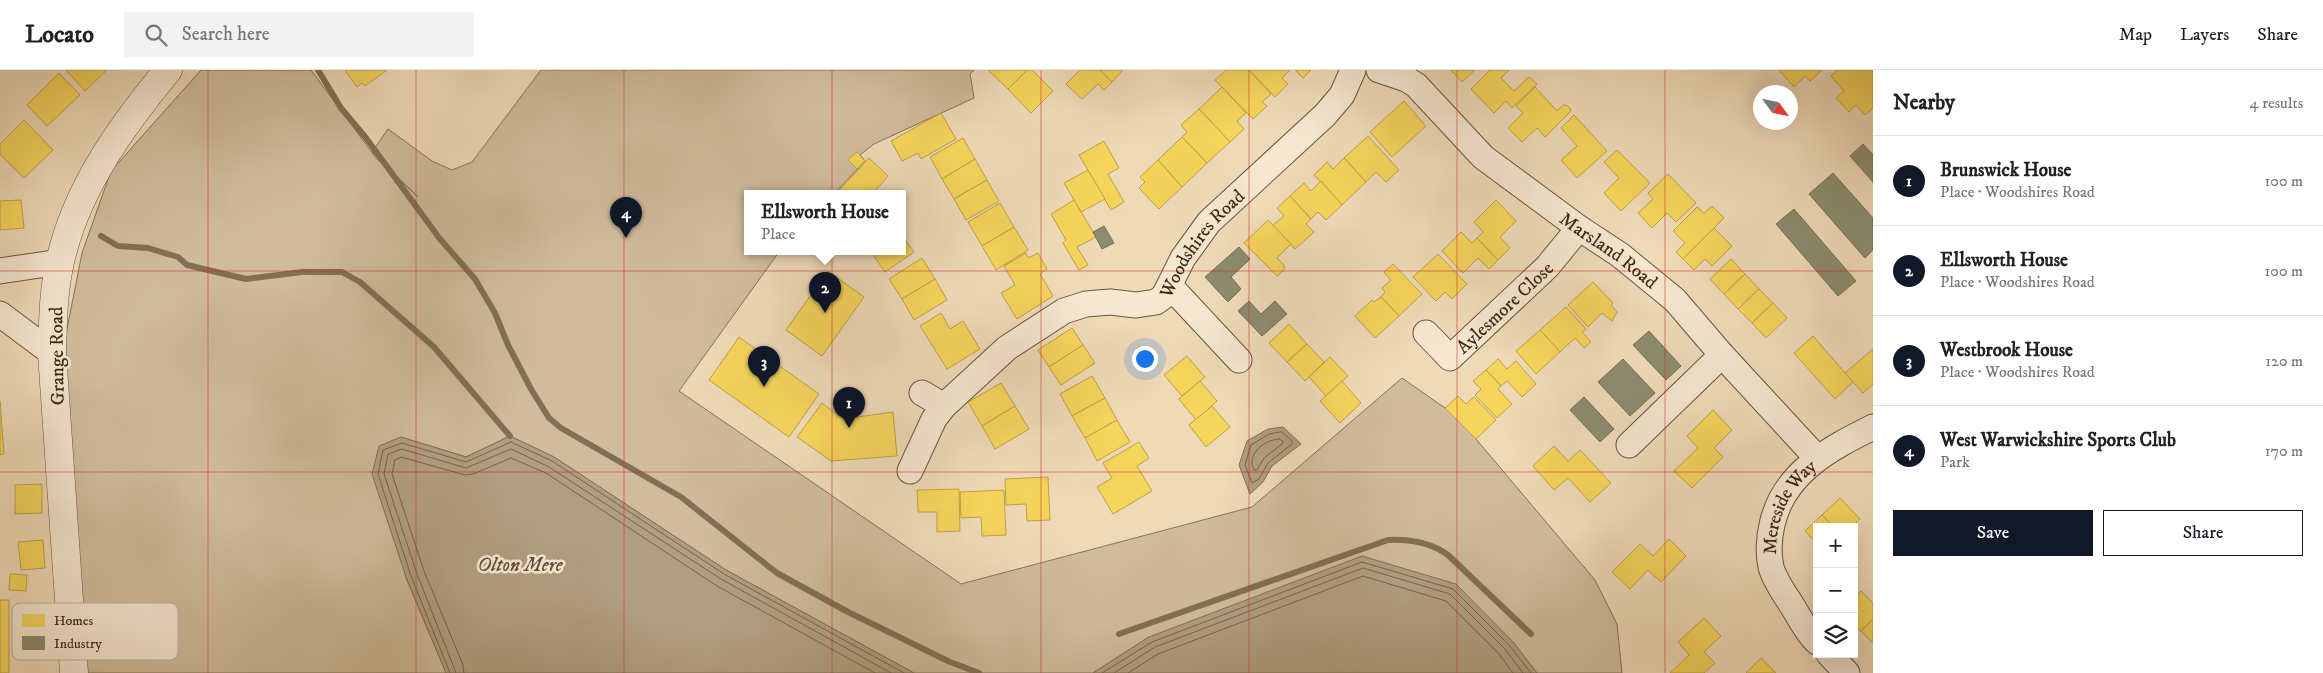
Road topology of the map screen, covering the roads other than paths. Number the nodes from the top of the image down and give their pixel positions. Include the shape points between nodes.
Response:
1 (168, 70) edge
2 (1353, 70) edge
3 (1379, 70) edge
4 (1579, 228) junction
5 (60, 262) junction
6 (0, 271) edge
7 (1170, 286) junction
8 (0, 314) edge
9 (1426, 333) dead end
10 (52, 353) junction
11 (1722, 355) junction
12 (1239, 360) dead end
13 (922, 393) dead end
14 (944, 406) junction
15 (1873, 427) edge
16 (1629, 445) dead end
17 (1817, 458) junction
18 (910, 471) dead end
19 (69, 603) edge
20 (1813, 636) edge
21 (1832, 658) edge
22 (73, 660) edge
23 (74, 673) edge
24 (1847, 673) edge

1 - 5 street, Grange Road via 97,167 74,216
2 - 7 street, Woodshires Road via 1342,96 1325,115 1209,222 1183,258
3 - 4 street, Marsland Road via 1416,85 1483,157
4 - 9 street, Aylesmore Close via 1547,267 1450,358
4 - 11 street, Marsland Road via 1620,255 1675,300
5 - 6 street
5 - 10 street, Grange Road via 53,312
7 - 12 street
7 - 14 street, Woodshires Road via 1156,302 1086,304 1064,311 1007,348
8 - 10 street
10 - 19 street, Grange Road
11 - 16 street
11 - 17 street, Marsland Road
13 - 14 street
14 - 18 street, Woodshires Road via 934,419
15 - 17 street, Mereside Way
17 - 20 street, Mereside Way via 1790,484 1774,514 1769,538 1771,567
21 - 24 street
22 - 23 street, Grange Road

